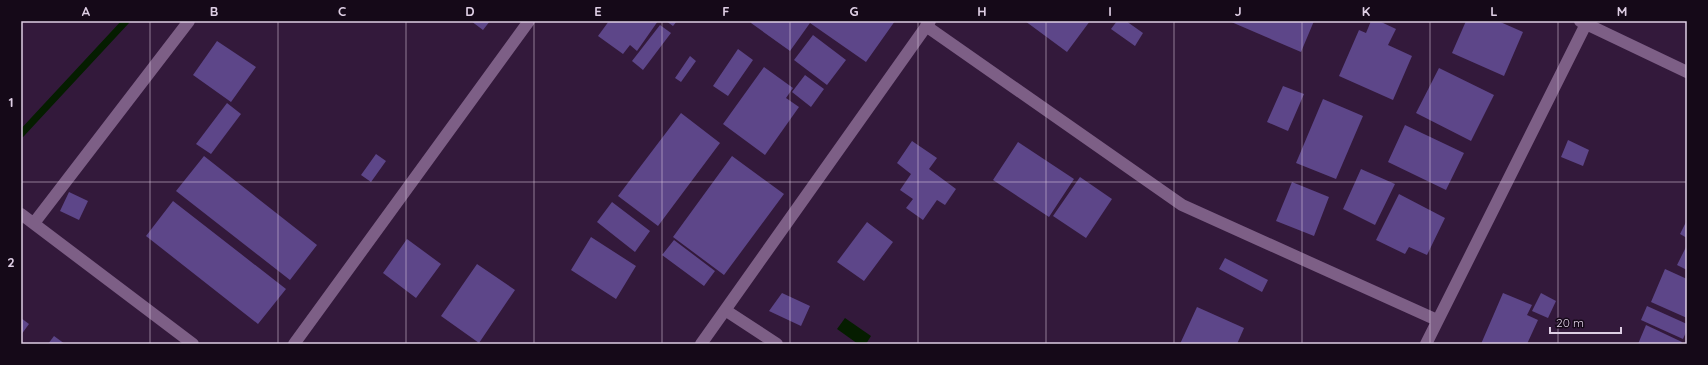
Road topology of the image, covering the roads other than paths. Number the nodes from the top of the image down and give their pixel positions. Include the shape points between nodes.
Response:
1 (189, 21) edge
2 (529, 21) edge
3 (928, 23) edge
4 (1583, 23) edge
5 (1687, 72) edge
6 (21, 214) edge
7 (34, 223) junction
8 (725, 310) junction
9 (1437, 320) junction
10 (193, 344) edge
11 (294, 344) edge
12 (702, 344) edge
13 (777, 344) edge
14 (1426, 344) edge

1 - 7 street
2 - 11 street
3 - 8 street
3 - 9 street via 1182,205
4 - 5 street
4 - 9 street
6 - 7 street
7 - 10 street
8 - 12 street
8 - 13 street
9 - 14 street

